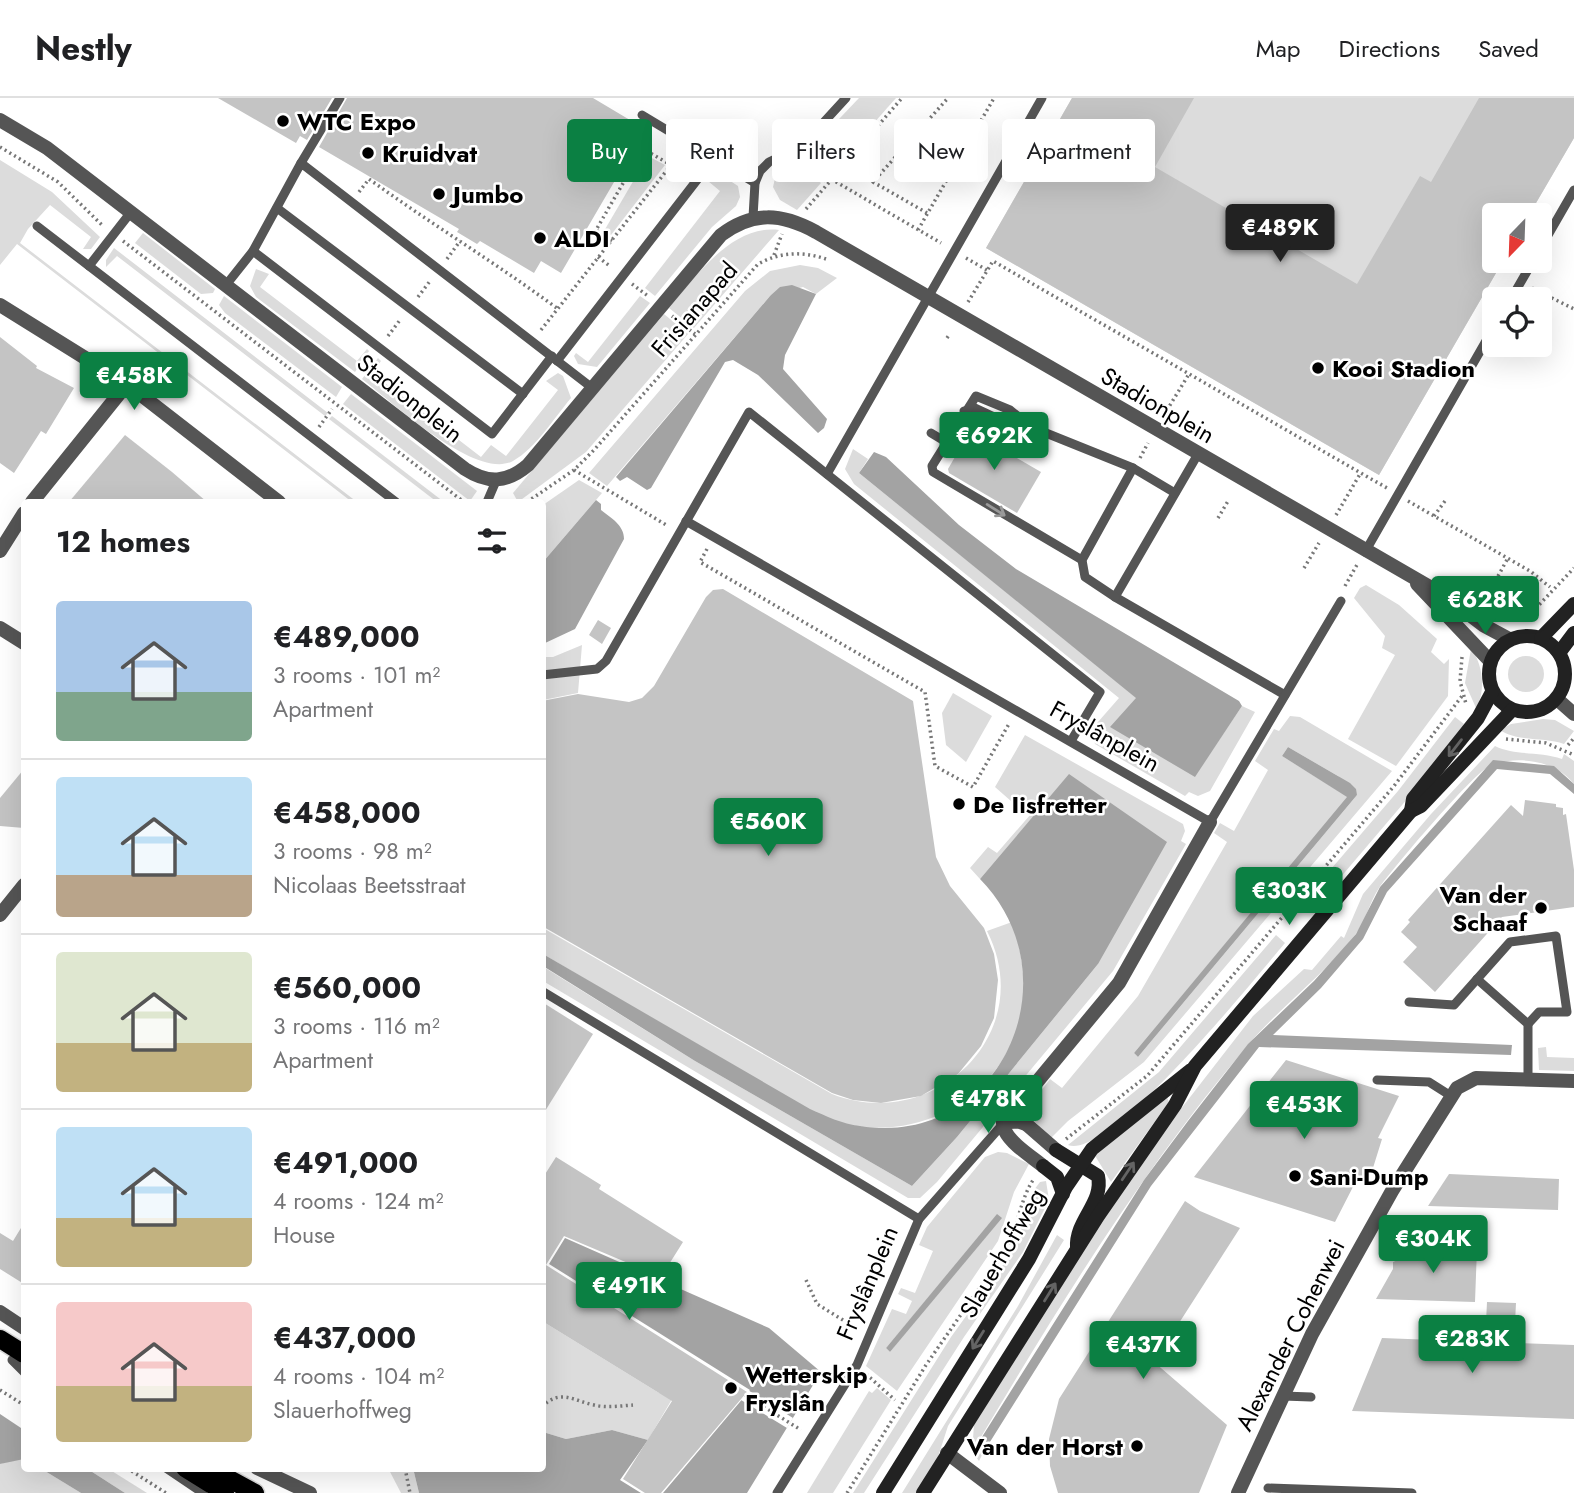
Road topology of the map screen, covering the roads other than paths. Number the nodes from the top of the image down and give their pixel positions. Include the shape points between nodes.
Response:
1 (340, 98) edge
2 (846, 98) edge
3 (1042, 98) edge
4 (642, 115) dead end
5 (0, 120) edge
6 (666, 129) edge
7 (301, 163) junction
8 (695, 182) edge
9 (755, 183) joint
10 (1574, 190) edge
11 (277, 208) junction
12 (131, 212) junction
13 (753, 217) junction
14 (37, 226) dead end
15 (1552, 228) edge
16 (253, 251) junction
17 (89, 266) junction
18 (226, 285) junction
19 (928, 297) junction
20 (0, 305) edge
21 (1482, 348) edge
22 (554, 358) junction
23 (127, 384) junction
24 (592, 387) junction
25 (523, 394) junction
26 (932, 433) dead end
27 (946, 442) junction
28 (1198, 454) junction
29 (1133, 468) junction
30 (827, 474) junction
31 (496, 481) junction
32 (1175, 493) junction
33 (34, 499) edge
34 (275, 499) edge
35 (392, 499) edge
36 (488, 499) edge
37 (21, 518) edge
38 (686, 521) junction
39 (0, 551) edge
40 (1365, 552) junction
41 (1082, 560) junction
42 (1414, 580) junction
43 (1341, 596) road end
44 (1115, 597) junction
45 (1574, 604) edge
46 (0, 628) edge
47 (1574, 633) edge
48 (1541, 638) junction
49 (1509, 639) junction
50 (21, 641) edge
51 (1559, 653) junction
52 (1490, 661) junction
53 (546, 674) edge
54 (1492, 692) junction
55 (1285, 695) junction
56 (1557, 698) junction
57 (1512, 710) junction
58 (1574, 714) edge
59 (1071, 741) junction
60 (1411, 811) junction
61 (1210, 822) junction
62 (21, 890) edge
63 (0, 915) edge
64 (1477, 979) junction
65 (546, 993) edge
66 (1409, 1002) dead end
67 (1528, 1024) junction
68 (1195, 1066) junction
69 (1377, 1080) dead end
70 (1528, 1080) junction
71 (1574, 1081) edge
72 (1451, 1096) junction
73 (1022, 1106) junction
74 (1007, 1124) junction
75 (1030, 1129) junction
76 (1056, 1150) joint
77 (1080, 1164) junction
78 (1043, 1166) joint
79 (1063, 1194) junction
80 (919, 1219) junction
81 (1077, 1249) junction
82 (0, 1312) edge
83 (21, 1326) edge
84 (0, 1339) edge
85 (17, 1361) edge
86 (1283, 1396) junction
87 (1311, 1397) dead end
88 (947, 1453) junction
89 (172, 1472) edge
90 (191, 1472) edge
91 (216, 1472) edge
92 (265, 1472) edge
93 (1268, 1488) dead end
94 (203, 1493) edge
95 (225, 1493) edge
96 (255, 1493) edge
97 (310, 1493) edge
98 (777, 1493) edge
99 (883, 1493) edge
100 (923, 1493) edge
101 (1000, 1493) edge
102 (1238, 1493) edge
103 (1412, 1493) edge

1 - 7 lane
2 - 9 lane via 802,146 769,162
3 - 19 lane
4 - 6 lane
5 - 12 street, Stadionplein via 47,148
7 - 11 lane
7 - 22 lane
8 - 22 lane
9 - 13 lane
10 - 15 lane
11 - 16 lane
11 - 25 lane
12 - 17 lane
12 - 18 street, Stadionplein
13 - 19 street, Stadionplein via 793,221
13 - 24 street via 737,223 706,250
14 - 17 lane
16 - 18 lane
16 - 25 lane via 492,434
17 - 35 lane
18 - 31 street, Stadionplein via 476,477
19 - 28 street, Stadionplein
19 - 30 lane
20 - 23 street
21 - 40 lane
22 - 24 lane
22 - 25 lane
23 - 33 street
23 - 34 street
24 - 31 street via 528,465
26 - 27 lane
27 - 29 lane via 964,411 975,408
27 -> 41 lane via 933,472
28 - 32 lane
28 - 40 street, Stadionplein
29 - 32 lane
29 - 41 lane
30 - 38 lane via 749,412
30 - 59 lane via 1100,692
31 - 36 lane
32 - 44 lane
37 - 39 street
38 - 53 lane via 606,661 597,668
38 - 59 lane, Fryslânplein
40 - 42 street, Stadionplein
41 - 44 lane via 1085,577
42 - 49 street, Stadionplein
42 - 52 street, Stadionplein
43 - 55 lane
44 - 55 lane
45 - 48 main road
46 - 50 street
47 - 51 main road
48 - 49 main road
48 - 51 main road
49 - 52 main road
51 - 56 main road via 1565,676
52 - 54 main road
54 - 57 main road
54 -> 60 main road, Slauerhoffweg via 1478,718 1413,799
55 - 61 lane
56 - 57 main road via 1544,709
56 - 58 street
57 - 60 main road, Slauerhoffweg via 1421,806
59 - 61 lane, Fryslânplein
60 - 68 main road, Slauerhoffweg
61 - 73 street, Fryslânplein via 1119,983
62 - 63 street
64 - 66 lane via 1454,1005
64 - 67 lane
64 - 67 lane via 1510,942 1556,936 1566,1012 1539,1012
65 - 80 lane
67 - 70 lane
68 - 77 main road, Slauerhoffweg via 1092,1149
81 -> 68 main road, Slauerhoffweg via 1175,1105
69 - 72 lane via 1429,1082
70 - 71 street, Alexander Cohenwei
70 - 72 street, Alexander Cohenwei via 1468,1079
72 - 86 street, Alexander Cohenwei via 1351,1262
73 - 74 street, Fryslânplein via 1004,1112
73 - 75 street
74 - 75 lane
74 - 78 street via 1017,1145
74 - 80 lane, Fryslânplein
75 - 76 street
76 - 77 main road
77 - 79 main road, Slauerhoffweg
77 - 81 main road via 1098,1177 1100,1184 1076,1233
78 - 79 main road via 1058,1177
79 -> 99 main road, Slauerhoffweg via 1029,1259
80 - 98 lane, Fryslânplein via 857,1365
88 -> 81 main road, Slauerhoffweg
82 - 83 street
84 - 85 main road
86 - 87 lane
86 - 102 street, Alexander Cohenwei
88 - 100 main road, Slauerhoffweg
88 - 101 street
89 - 94 lane
90 - 95 main road
91 - 96 main road
92 - 97 street
93 - 103 lane

